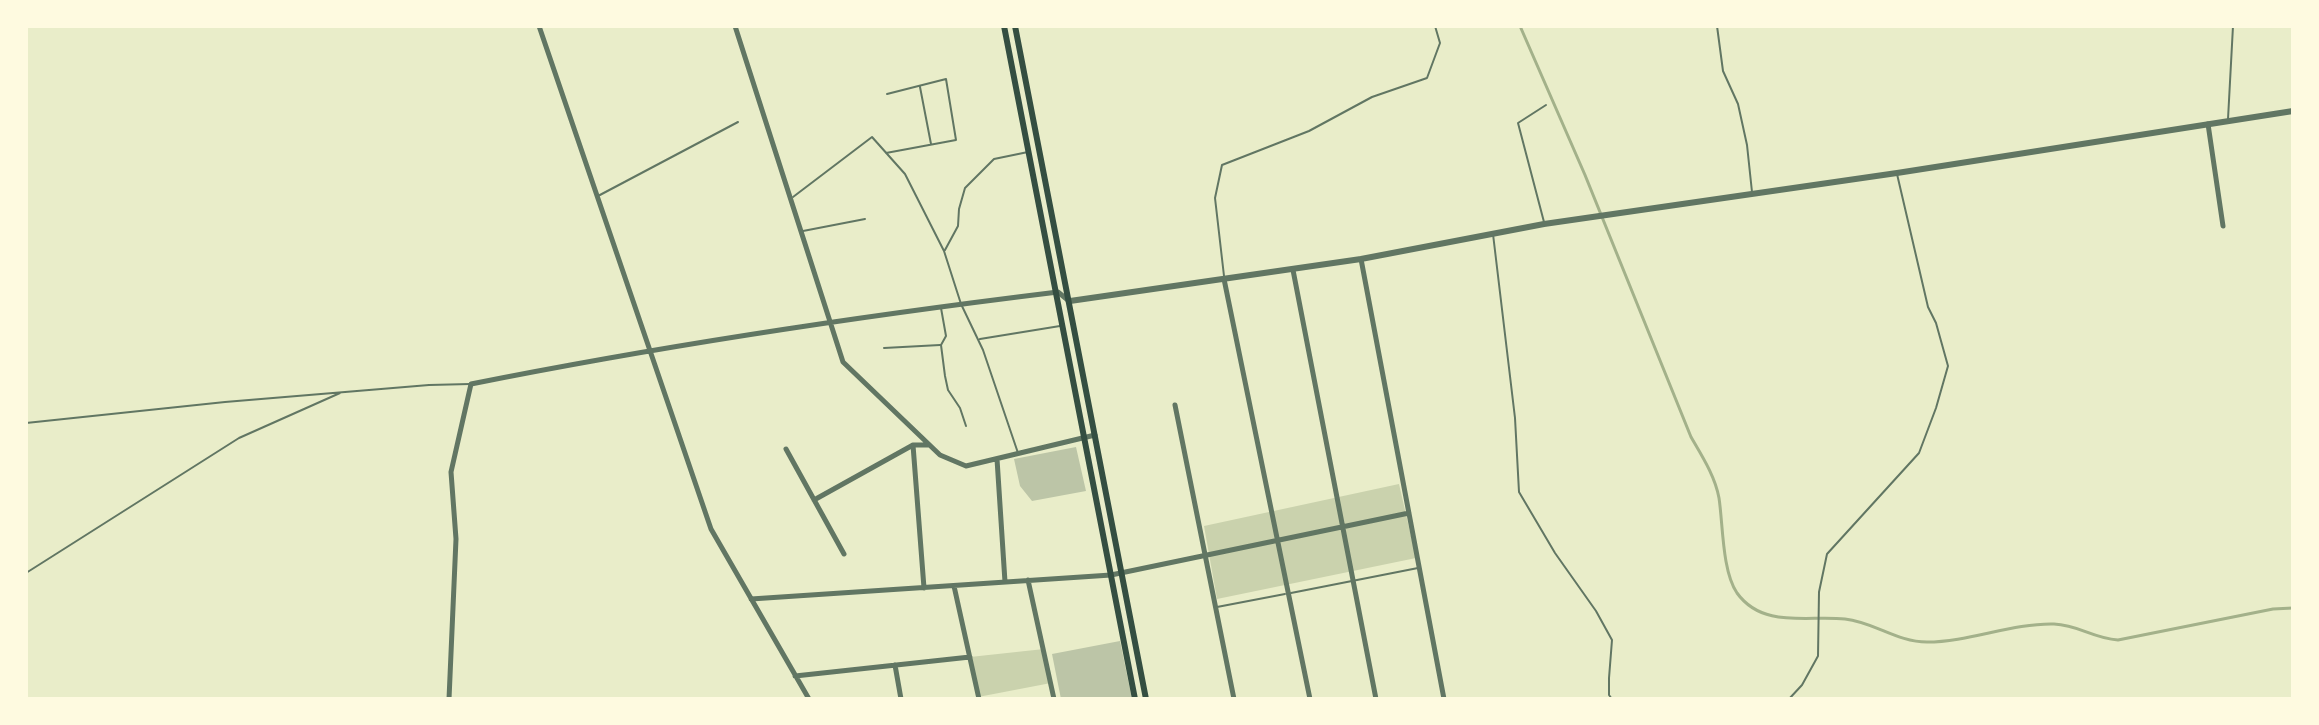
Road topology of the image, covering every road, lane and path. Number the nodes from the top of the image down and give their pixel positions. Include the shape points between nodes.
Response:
1 (539, 26) edge
2 (735, 26) edge
3 (1004, 26) edge
4 (1015, 26) edge
5 (1435, 26) edge
6 (1717, 26) edge
7 (2233, 26) edge
8 (920, 85) junction
9 (887, 94) dead end
10 (1546, 105) dead end
11 (2293, 111) edge
12 (2228, 120) junction
13 (738, 122) dead end
14 (2207, 123) junction
15 (931, 145) junction
16 (1029, 151) junction
17 (886, 153) junction
18 (1897, 173) junction
19 (1752, 194) junction
20 (596, 197) junction
21 (790, 200) junction
22 (865, 219) dead end
23 (1544, 224) junction
24 (2223, 226) dead end
25 (800, 232) junction
26 (1493, 233) junction
27 (944, 251) junction
28 (1361, 259) junction
29 (1293, 270) junction
30 (1224, 279) junction
31 (1058, 292) junction
32 (1070, 301) junction
33 (961, 304) junction
34 (941, 307) junction
35 (828, 322) junction
36 (1064, 325) junction
37 (978, 339) junction
38 (941, 345) junction
39 (884, 348) dead end
40 (650, 349) junction
41 (471, 384) junction
42 (344, 391) junction
43 (1175, 405) dead end
44 (26, 423) edge
45 (966, 426) dead end
46 (1095, 435) junction
47 (1084, 438) junction
48 (913, 445) junction
49 (929, 445) junction
50 (786, 449) dead end
51 (1018, 454) junction
52 (997, 459) junction
53 (814, 500) junction
54 (1409, 513) junction
55 (1342, 527) junction
56 (1277, 540) junction
57 (844, 554) dead end
58 (1205, 554) junction
59 (1419, 568) junction
60 (26, 573) edge
61 (1122, 573) junction
62 (1111, 575) junction
63 (1028, 580) junction
64 (1353, 581) junction
65 (1005, 582) junction
66 (954, 586) junction
67 (924, 588) junction
68 (1288, 593) junction
69 (751, 599) junction
70 (1215, 607) junction
71 (970, 657) junction
72 (895, 665) junction
73 (795, 676) junction
74 (449, 699) edge
75 (809, 699) edge
76 (901, 699) edge
77 (979, 699) edge
78 (1054, 699) edge
79 (1135, 699) edge
80 (1146, 699) edge
81 (1234, 699) edge
82 (1310, 699) edge
83 (1376, 699) edge
84 (1444, 699) edge
85 (1612, 699) edge
86 (1789, 699) edge

1 - 20 street
2 - 21 street
3 - 16 main road
4 - 32 main road
5 - 30 lane via 1440,43 1427,78 1222,165 1215,198
6 - 19 lane via 1723,71 1738,104 1747,145
7 - 12 lane
8 - 9 lane
8 - 15 lane
8 - 15 lane via 946,79 956,140
10 - 23 lane via 1518,123
11 - 12 street
12 - 14 street
13 - 20 lane
14 - 18 street
14 - 24 street
15 - 17 lane
16 - 27 lane via 994,159 965,188 958,226
16 - 31 main road
17 - 21 lane via 872,137
17 - 27 lane via 905,174
18 - 19 street
18 - 86 lane via 1928,307 1948,366 1919,453 1827,554 1819,592 1818,656
19 - 23 street
20 - 40 street
21 - 25 street
22 - 25 lane
23 - 26 street
25 - 35 street
26 - 28 street
26 - 85 lane via 1519,492 1612,640
27 - 33 lane
28 - 29 street
28 - 54 street
29 - 30 street
29 - 55 street
30 - 32 street
30 - 56 street
31 - 32 street
31 - 33 street
31 - 36 main road
32 - 46 main road
33 - 34 street
33 - 37 lane
34 - 35 street
34 - 38 lane via 946,336
35 - 40 street
35 - 49 street via 843,362
36 - 37 lane
36 - 47 main road
37 - 51 lane
38 - 39 lane
38 - 45 lane via 948,390
40 - 41 street
40 - 69 street via 711,529
41 - 42 lane
41 - 74 street via 451,472 456,539
42 - 44 lane
42 - 60 lane via 239,438
43 - 58 street
46 - 47 street
46 - 61 main road
47 - 51 street
47 - 62 main road
48 - 49 street
48 - 53 street
48 - 67 street
49 - 52 street via 966,466
50 - 53 street
51 - 52 street
52 - 65 street
53 - 57 street
54 - 55 street
54 - 59 street
55 - 56 street
55 - 64 street
56 - 58 street
56 - 68 street
58 - 61 street
58 - 70 street
59 - 64 lane
59 - 84 street
61 - 62 street
61 - 80 main road
62 - 63 street
62 - 79 main road
63 - 65 street
63 - 78 street
64 - 68 lane
64 - 83 street
65 - 66 street
66 - 67 street
66 - 71 street
67 - 69 street
68 - 70 lane
68 - 82 street
69 - 73 street
70 - 81 street
71 - 72 street
71 - 77 street
72 - 73 street
72 - 76 street
73 - 75 street

